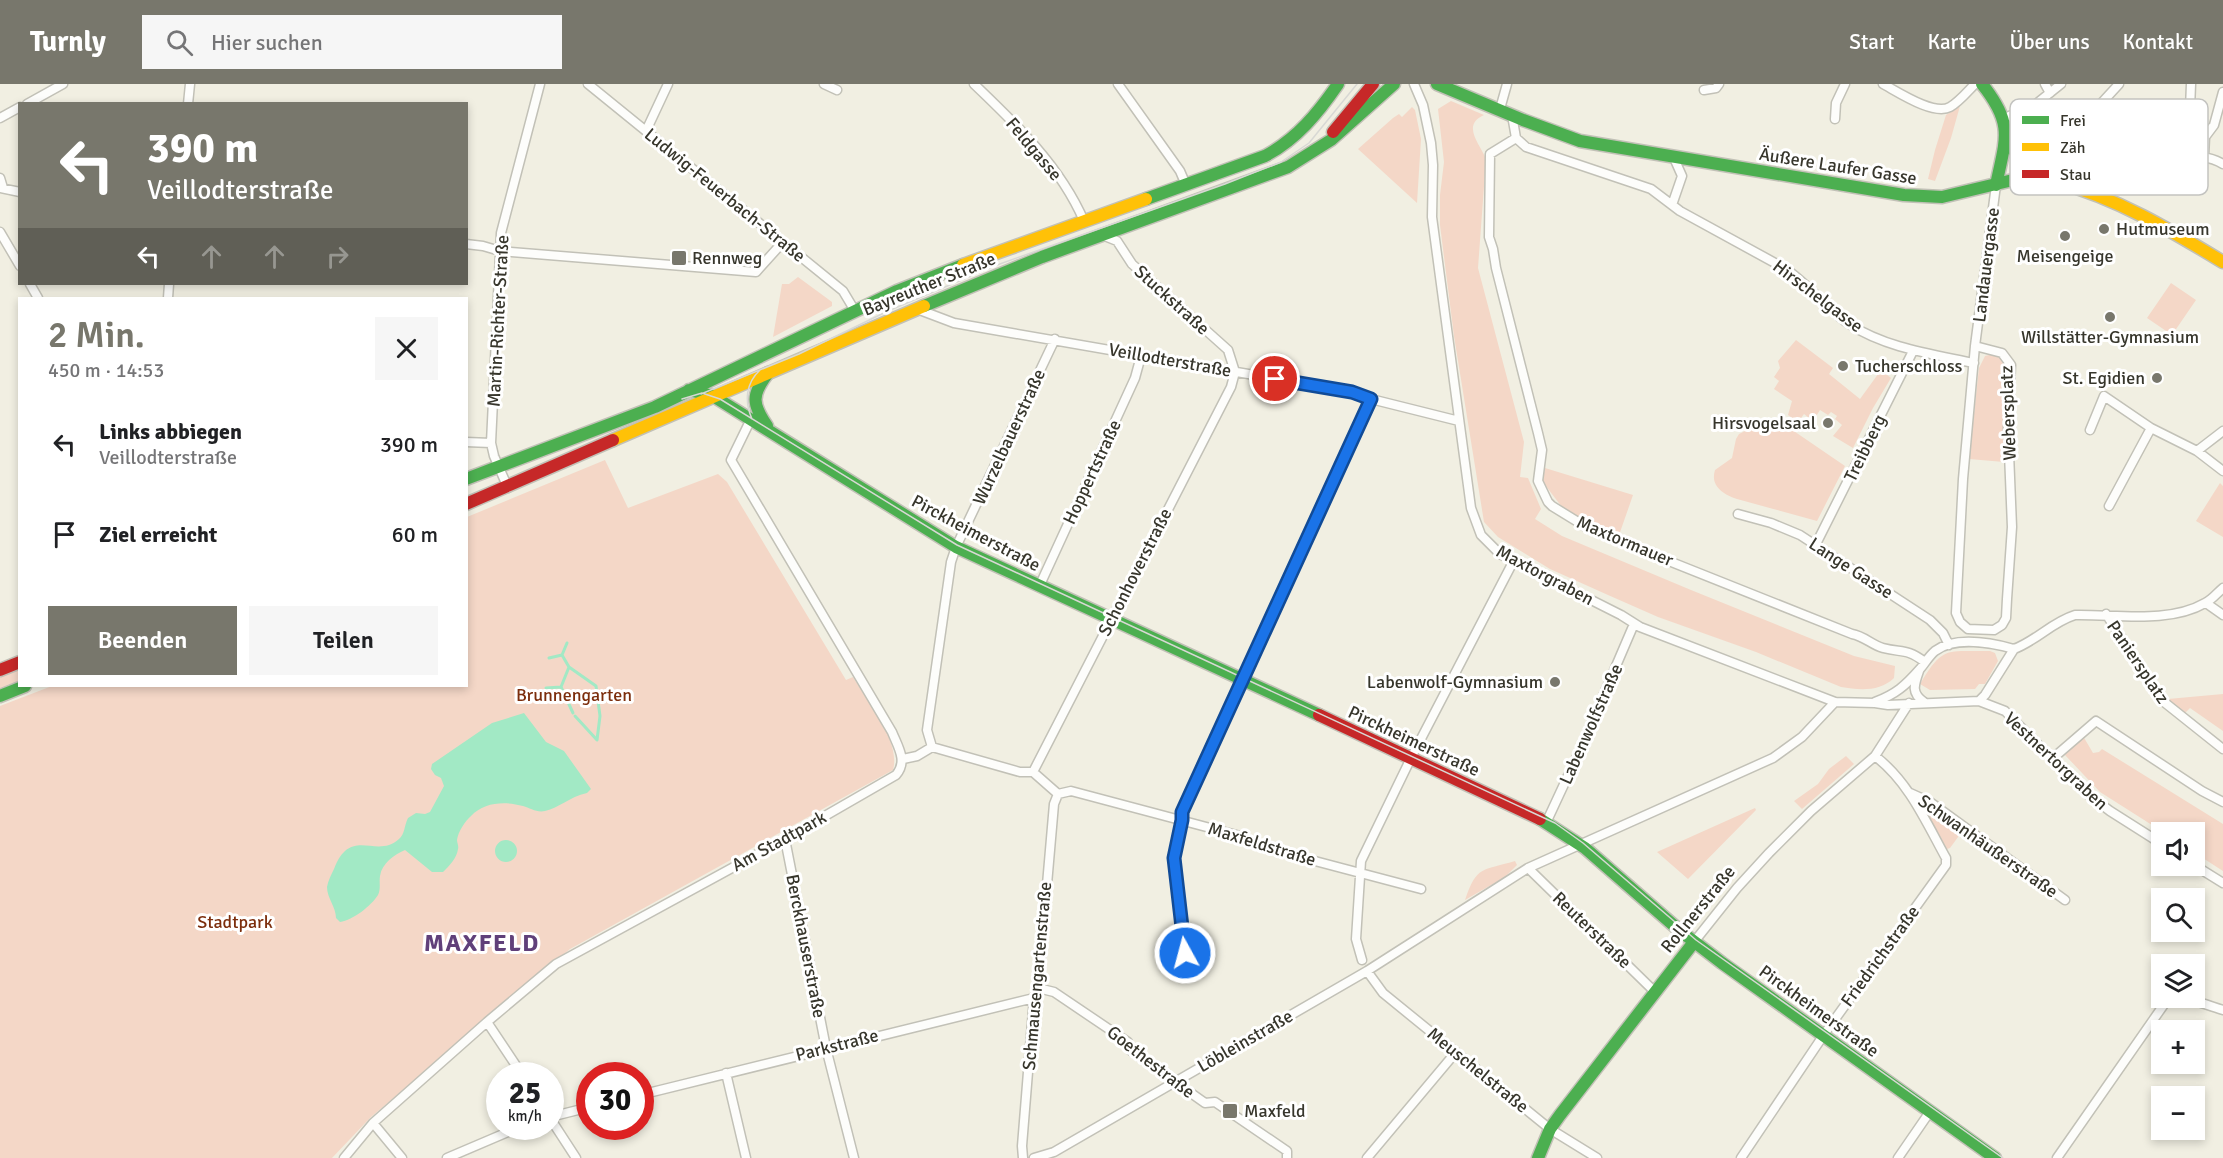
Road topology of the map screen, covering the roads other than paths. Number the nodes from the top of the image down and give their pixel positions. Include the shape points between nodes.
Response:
1 (63, 84) edge
2 (190, 84) edge
3 (588, 84) edge
4 (668, 84) edge
5 (824, 84) edge
6 (974, 84) edge
7 (1118, 84) edge
8 (1338, 84) edge
9 (1374, 84) edge
10 (1394, 84) edge
11 (1414, 84) edge
12 (1437, 84) edge
13 (1507, 84) edge
14 (1719, 84) edge
15 (1845, 84) edge
16 (1883, 84) edge
17 (1976, 84) edge
18 (1982, 84) edge
19 (2044, 84) edge
20 (2061, 84) edge
21 (2119, 84) edge
22 (2191, 84) edge
23 (538, 86) edge
24 (837, 90) dead end
25 (1704, 90) dead end
26 (2223, 92) edge
27 (2050, 93) junction
28 (2042, 99) edge
29 (2105, 99) edge
30 (2190, 99) edge
31 (31, 102) edge
32 (188, 102) edge
33 (18, 108) edge
34 (1500, 109) junction
35 (1512, 115) junction
36 (2010, 116) edge
37 (0, 118) edge
38 (2005, 118) junction
39 (1834, 119) dead end
40 (646, 131) junction
41 (2208, 133) edge
42 (2006, 136) junction
43 (1516, 138) junction
44 (2010, 143) edge
45 (1314, 153) junction
46 (1674, 158) junction
47 (2208, 158) edge
48 (2223, 164) edge
49 (0, 178) edge
50 (2010, 181) edge
51 (1186, 185) junction
52 (1996, 185) junction
53 (1, 188) edge
54 (18, 192) edge
55 (2091, 195) edge
56 (1672, 204) junction
57 (1084, 221) junction
58 (0, 232) edge
59 (1101, 235) junction
60 (783, 242) junction
61 (468, 244) edge
62 (500, 251) junction
63 (2223, 262) edge
64 (18, 263) edge
65 (917, 309) junction
66 (855, 311) junction
67 (1055, 339) junction
68 (1975, 346) junction
69 (1913, 351) junction
70 (1141, 356) junction
71 (1974, 363) junction
72 (769, 372) junction
73 (1235, 372) junction
74 (717, 377) junction
75 (689, 390) junction
76 (712, 396) junction
77 (1371, 399) junction
78 (751, 419) junction
79 (1459, 421) junction
80 (2151, 428) junction
81 (2090, 430) dead end
82 (2223, 431) edge
83 (771, 432) junction
84 (468, 442) edge
85 (491, 444) junction
86 (2197, 451) junction
87 (498, 466) junction
88 (2223, 471) edge
89 (468, 478) edge
90 (508, 488) junction
91 (468, 503) edge
92 (2109, 506) dead end
93 (1738, 514) dead end
94 (1816, 544) junction
95 (956, 547) junction
96 (1513, 562) junction
97 (1040, 587) junction
98 (2223, 588) edge
99 (2206, 603) junction
100 (2106, 614) junction
101 (2223, 615) edge
102 (1110, 621) junction
103 (1634, 624) junction
104 (1949, 645) junction
105 (2014, 650) junction
106 (18, 663) edge
107 (1923, 665) junction
108 (0, 670) edge
109 (1241, 681) junction
110 (22, 687) edge
111 (0, 696) edge
112 (1979, 701) junction
113 (1835, 702) junction
114 (1924, 702) junction
115 (1875, 703) junction
116 (1909, 703) junction
117 (932, 747) junction
118 (2223, 749) edge
119 (1875, 756) junction
120 (1411, 758) junction
121 (903, 759) junction
122 (2052, 759) junction
123 (1033, 772) junction
124 (1910, 793) junction
125 (1058, 794) junction
126 (2223, 802) edge
127 (1182, 820) junction
128 (1546, 823) junction
129 (2151, 837) edge
130 (785, 839) junction
131 (1580, 844) junction
132 (1528, 868) junction
133 (1359, 872) junction
134 (2205, 872) edge
135 (2223, 883) edge
136 (1421, 889) dead end
137 (2065, 900) dead end
138 (1694, 942) junction
139 (1362, 960) dead end
140 (1192, 962) dead end
141 (1367, 972) junction
142 (1038, 988) junction
143 (1655, 992) junction
144 (1034, 998) junction
145 (2223, 1010) edge
146 (487, 1022) junction
147 (1823, 1037) junction
148 (826, 1047) junction
149 (1456, 1052) junction
150 (514, 1062) edge
151 (726, 1073) junction
152 (1174, 1082) junction
153 (654, 1091) edge
154 (1929, 1113) junction
155 (373, 1123) junction
156 (1550, 1129) junction
157 (564, 1139) edge
158 (489, 1140) edge
159 (1055, 1155) edge
160 (344, 1158) edge
161 (402, 1158) edge
162 (447, 1158) edge
163 (576, 1158) edge
164 (746, 1158) edge
165 (854, 1158) edge
166 (1023, 1158) edge
167 (1034, 1158) edge
168 (1287, 1158) edge
169 (1367, 1158) edge
170 (1538, 1158) edge
171 (1597, 1158) edge
172 (1741, 1158) edge
173 (1898, 1158) edge
174 (1995, 1158) edge
175 (2057, 1158) edge

1 - 31 street
2 - 32 street
3 - 40 street, Ludwig-Feuerbach-Straße
4 - 40 street
5 - 24 street
6 - 57 street, Feldgasse via 1044,155
7 - 51 street
8 - 51 main road, Bayreuther Straße via 1292,141 1269,155
9 - 45 main road
10 - 45 main road, Bayreuther Straße via 1350,126
11 - 79 street, Maxtorgraben via 1423,105 1434,165 1432,218
12 - 34 main road, Äußere Laufer Gasse
13 - 34 street
14 - 25 street
15 - 39 street
16 - 17 street via 1918,102 1944,109
18 - 38 main road
19 - 27 street
20 - 27 street
21 - 29 street
22 - 30 street
23 - 62 street, Martin-Richter-Straße via 501,233
26 - 41 street
27 - 28 street
33 - 37 street
34 - 35 main road, Äußere Laufer Gasse
35 - 43 street
35 - 46 main road, Äußere Laufer Gasse via 1580,141
36 - 38 street
38 - 42 main road
40 - 60 street, Ludwig-Feuerbach-Straße
42 - 44 main road, Äußere Laufer Gasse
42 - 52 main road
43 - 56 street, Hirschelgasse via 1531,149 1641,184
43 - 107 street, Maxtormauer via 1490,154 1489,237 1542,450 1538,481 1548,502 1592,530 1863,636 1881,648 1908,651
45 - 59 main road, Bayreuther Straße via 1274,173
46 - 52 main road, Äußere Laufer Gasse via 1914,196 1953,195
46 - 56 street via 1682,176
47 - 48 street
49 - 53 street
50 - 52 main road, Äußere Laufer Gasse
51 - 57 main road, Bayreuther Straße
52 - 68 street, Landauergasse
53 - 54 street
55 - 63 main road via 2140,216
56 - 69 street, Hirschelgasse via 1786,268 1850,324
57 - 66 main road, Bayreuther Straße via 932,276
58 - 64 street
59 - 65 main road, Bayreuther Straße
59 - 73 street, Stuckstraße via 1117,241 1132,264 1228,351
60 - 62 street via 756,272
60 - 66 street, Ludwig-Feuerbach-Straße via 843,291
61 - 62 street
62 - 85 street, Martin-Richter-Straße
65 - 67 street, Veillodterstraße via 951,322
65 - 72 main road, Bayreuther Straße
66 - 74 main road, Bayreuther Straße
67 - 70 street, Veillodterstraße
67 - 95 street, Wurzelbauerstraße
68 - 71 street, Webersplatz
68 - 71 street, Webersplatz via 2002,353 2011,365 2008,428 2012,527 2006,618 1994,630 1968,629 1956,613
69 - 71 street, Hirschelgasse
69 - 94 street, Treibberg
70 - 73 street, Veillodterstraße
70 - 97 street, Hoppertstraße via 1135,378
72 - 76 main road, Bayreuther Straße
72 - 83 main road, Pirckheimerstraße via 757,388 754,401
73 - 77 street, Veillodterstraße via 1352,392
73 - 102 street, Schonhoverstraße via 1231,387
74 - 75 main road, Bayreuther Straße
74 - 76 main road via 711,387
75 - 76 main road, Pirckheimerstraße
75 - 87 main road, Bayreuther Straße via 594,432
76 - 78 main road, Pirckheimerstraße
76 - 90 main road, Bayreuther Straße
77 - 79 street, Veillodterstraße
77 - 109 street
78 - 83 main road, Pirckheimerstraße
78 - 121 street via 731,460 892,732
79 - 96 street, Maxtorgraben via 1474,518 1481,535
80 - 81 street via 2104,396
80 - 86 street
80 - 92 street
82 - 86 street
83 - 95 main road, Pirckheimerstraße
84 - 85 street
85 - 87 street, Martin-Richter-Straße
86 - 88 street
87 - 89 main road, Bayreuther Straße
87 - 90 street, Martin-Richter-Straße
90 - 91 main road, Bayreuther Straße
93 - 94 street, Lange Gasse via 1784,528
94 - 104 street, Lange Gasse via 1930,620
95 - 97 main road, Pirckheimerstraße
95 - 117 street, Wurzelbauerstraße via 927,730
96 - 103 street, Maxtorgraben
96 - 120 street
97 - 102 main road, Pirckheimerstraße
98 - 99 street
99 - 100 street via 2160,616
99 - 101 street
100 - 105 street, Paniersplatz via 2064,619
100 - 118 street, Paniersplatz via 2164,702
102 - 109 main road, Pirckheimerstraße
102 - 123 street, Schonhoverstraße
103 - 113 street, Maxtorgraben
103 - 128 street, Labenwolfstraße
104 - 105 street via 1986,644
104 - 107 street via 1937,649
105 - 112 street
106 - 108 main road
107 - 114 street via 1914,691
107 - 115 street via 1893,695
109 - 120 main road, Pirckheimerstraße
109 - 127 street via 1182,812
110 - 111 main road
112 - 114 street, Maxtorgraben
112 - 122 street, Vestnertorgraben via 2005,711
113 - 115 street, Maxtorgraben
113 - 131 street via 1802,737 1765,763
114 - 116 street, Maxtorgraben
115 - 116 street, Maxtorgraben
116 - 119 street, Rollnerstraße
117 - 121 street
117 - 123 street via 1020,772
119 - 124 street, Friedrichstraße
119 - 138 street, Rollnerstraße via 1779,843
120 - 128 main road, Pirckheimerstraße
120 - 133 street
121 - 130 street, Am Stadtpark via 896,775
122 - 126 street via 2096,721
122 - 129 street, Vestnertorgraben via 2086,793
123 - 125 street
124 - 137 street, Schwanhäußerstraße via 1930,802
124 - 147 street, Friedrichstraße via 1946,858 1946,865
125 - 127 street, Maxfeldstraße via 1071,791
125 - 142 street, Schmausengartenstraße
127 - 133 street, Maxfeldstraße
127 - 140 street via 1174,858 1185,953
128 - 131 main road, Pirckheimerstraße
130 - 146 street, Am Stadtpark via 569,956
130 - 148 street, Berckhauserstraße
131 - 132 street
131 - 138 main road, Pirckheimerstraße
132 - 141 street, Löbleinstraße
132 - 143 street, Reuterstraße
133 - 136 street, Maxfeldstraße
133 - 139 street via 1356,939
134 - 135 street
138 - 143 main road, Rollnerstraße
138 - 147 main road, Pirckheimerstraße
141 - 149 street, Meuschelstraße via 1383,993
141 - 152 street, Löbleinstraße
142 - 144 street, Schmausengartenstraße
142 - 152 street, Goethestraße via 1054,992 1128,1042 1130,1050
143 - 156 main road, Rollnerstraße
144 - 148 street, Parkstraße
144 - 166 street, Schmausengartenstraße
145 - 175 street via 2179,999 2165,1003
146 - 150 street
146 - 155 street, Am Stadtpark
147 - 154 main road, Pirckheimerstraße
147 - 172 street, Friedrichstraße
148 - 151 street, Parkstraße
148 - 165 street, Berckhauserstraße
149 - 156 street, Meuschelstraße
149 - 169 street
151 - 153 street, Parkstraße
151 - 164 street
152 - 159 street, Löbleinstraße
152 - 168 street, Goethestraße via 1205,1103 1215,1102 1287,1151
154 - 173 street
154 - 174 main road, Pirckheimerstraße
155 - 160 street, Am Stadtpark
155 - 161 street
156 - 170 main road, Rollnerstraße
156 - 171 street, Meuschelstraße
157 - 163 street
158 - 162 street
159 - 167 street, Löbleinstraße

